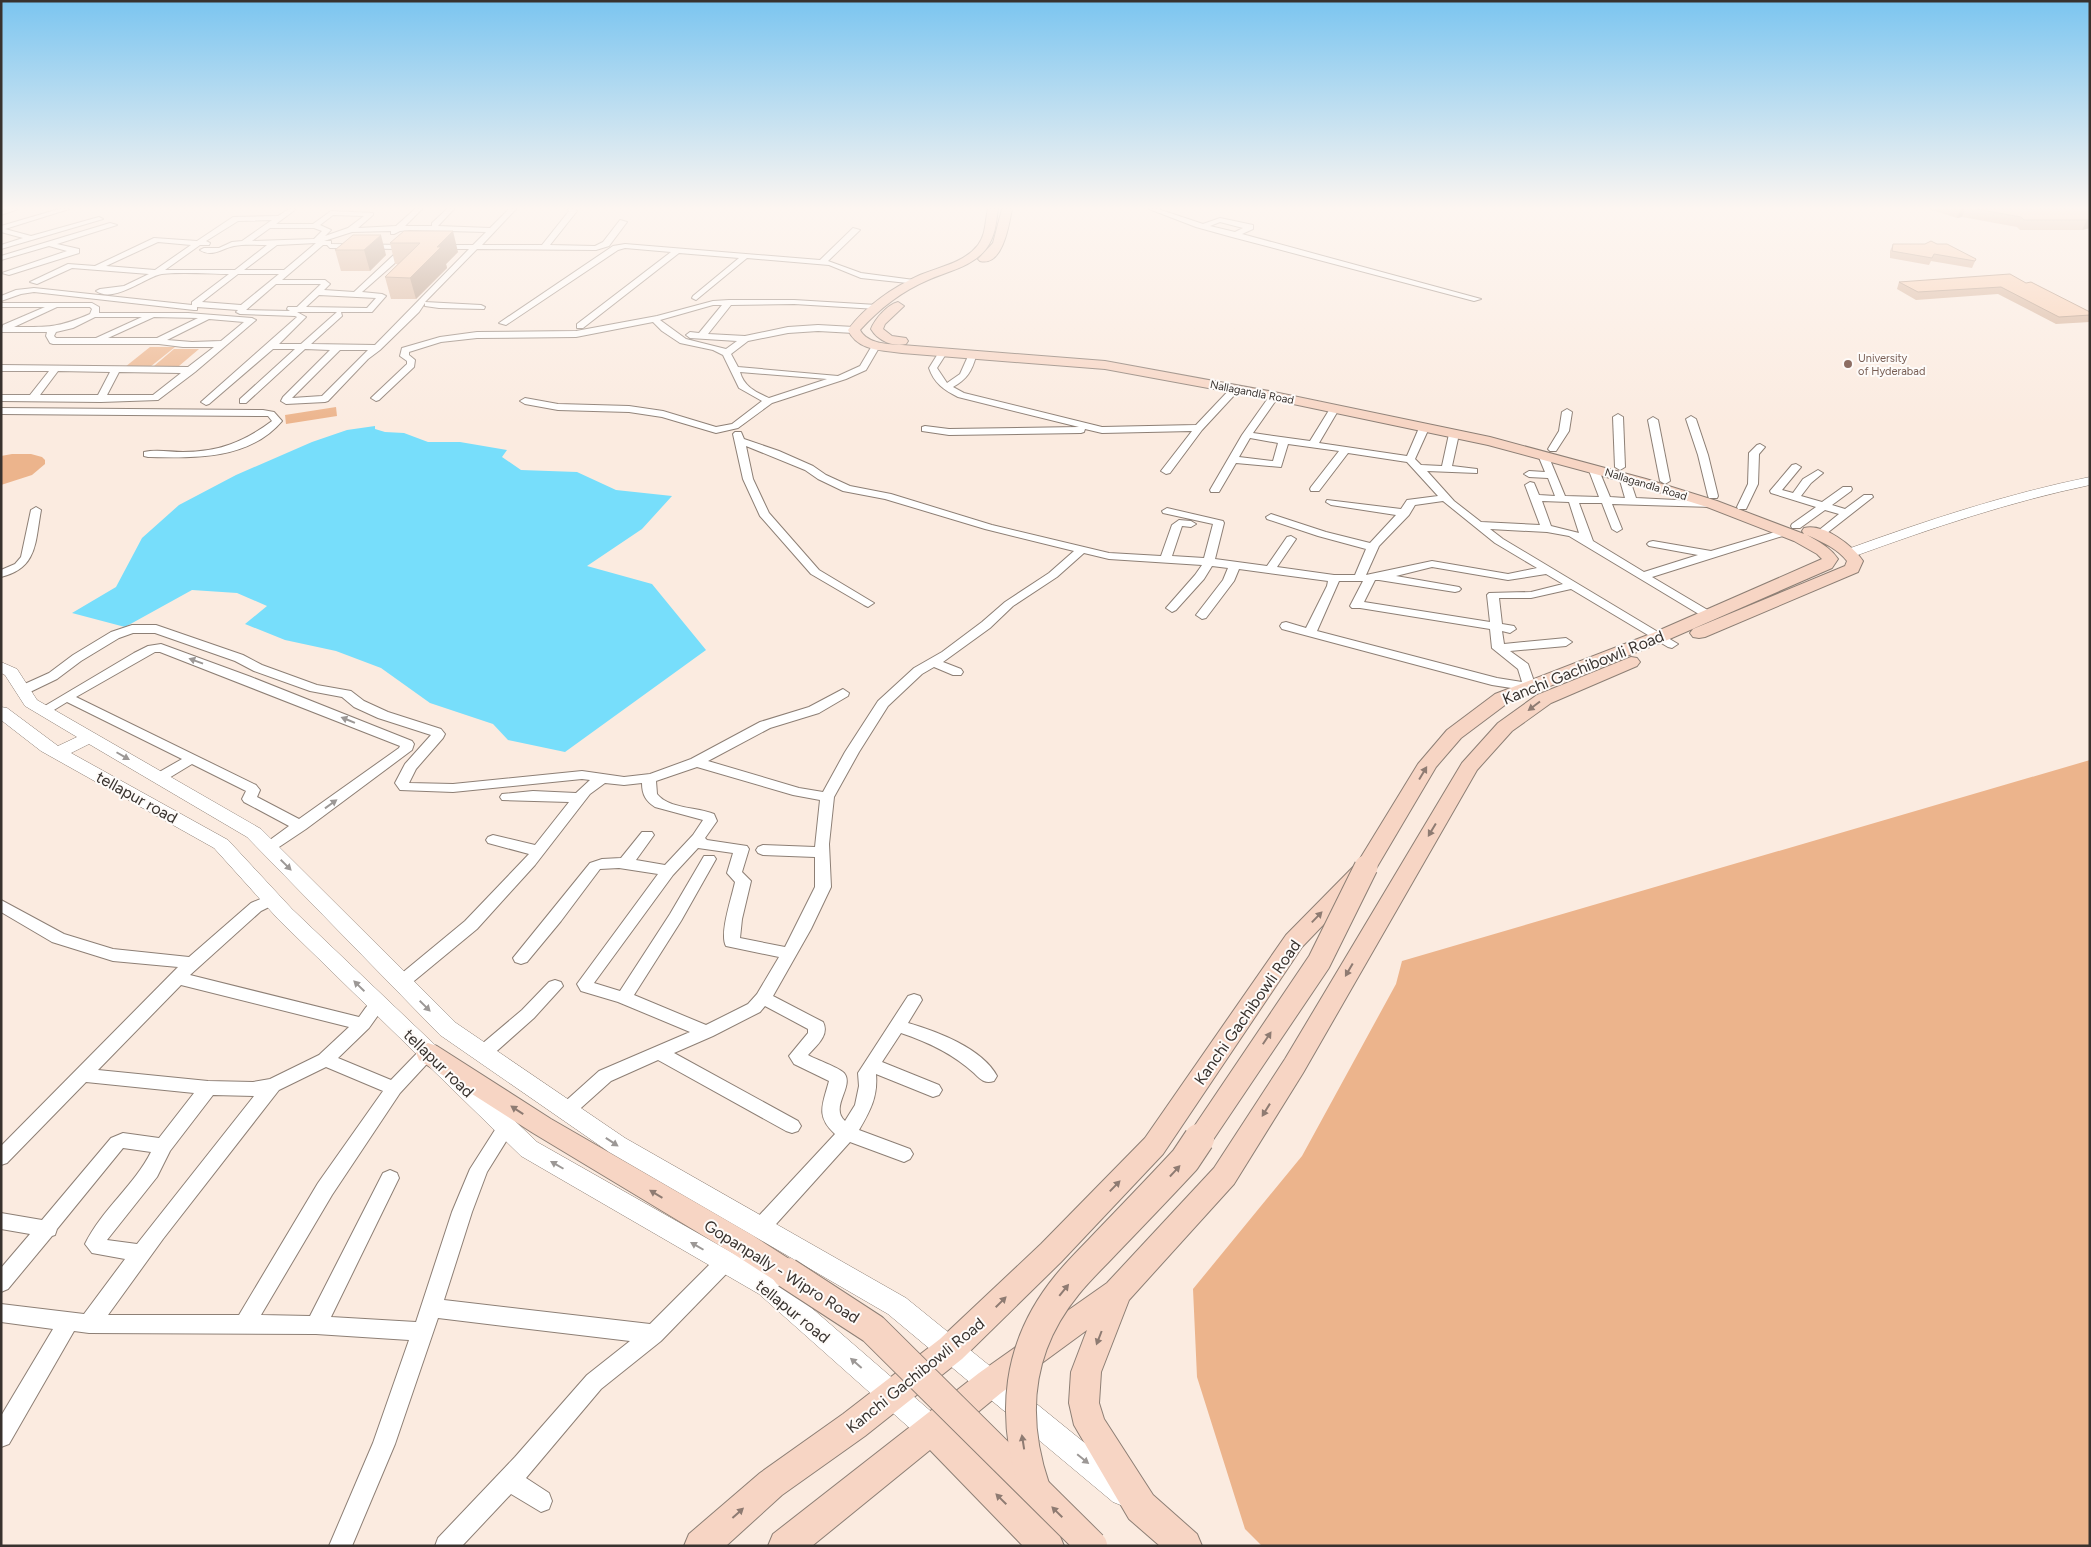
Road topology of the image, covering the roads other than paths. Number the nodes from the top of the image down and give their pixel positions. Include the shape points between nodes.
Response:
1 (36, 281) edge
2 (140, 281) edge
3 (225, 281) edge
4 (369, 281) edge
5 (443, 281) edge
6 (449, 281) edge
7 (566, 281) edge
8 (638, 281) edge
9 (716, 281) edge
10 (916, 281) edge
11 (937, 281) edge
12 (1413, 281) edge
13 (275, 282) joint
14 (317, 292) junction
15 (354, 295) junction
16 (1, 298) edge
17 (696, 298) dead end
18 (444, 299) dead end
19 (1477, 299) dead end
20 (430, 302) junction
21 (729, 302) junction
22 (1, 305) edge
23 (58, 305) junction
24 (481, 307) dead end
25 (877, 307) junction
26 (243, 308) junction
27 (299, 309) junction
28 (416, 310) junction
29 (339, 314) dead end
30 (94, 315) junction
31 (155, 315) junction
32 (208, 317) junction
33 (655, 319) junction
34 (503, 323) dead end
35 (580, 326) dead end
36 (1, 329) edge
37 (52, 330) junction
38 (854, 330) junction
39 (702, 335) junction
40 (677, 336) junction
41 (746, 338) junction
42 (95, 341) junction
43 (159, 341) junction
44 (225, 343) junction
45 (271, 346) junction
46 (876, 346) junction
47 (302, 347) junction
48 (338, 347) junction
49 (377, 348) junction
50 (726, 353) junction
51 (942, 354) junction
52 (972, 356) junction
53 (1073, 359) junction
54 (1, 368) edge
55 (55, 369) junction
56 (116, 369) junction
57 (736, 369) junction
58 (192, 370) junction
59 (843, 378) junction
60 (946, 387) junction
61 (1235, 389) junction
62 (1274, 396) junction
63 (1, 398) edge
64 (33, 398) junction
65 (376, 398) dead end
66 (101, 399) junction
67 (525, 400) dead end
68 (768, 400) junction
69 (242, 401) dead end
70 (206, 402) dead end
71 (1334, 409) junction
72 (1, 411) edge
73 (1566, 412) dead end
74 (1618, 417) dead end
75 (1691, 419) dead end
76 (1653, 420) dead end
77 (735, 426) junction
78 (1199, 428) junction
79 (1424, 428) junction
80 (925, 429) dead end
81 (1102, 430) junction
82 (1454, 434) junction
83 (1247, 435) junction
84 (1284, 440) junction
85 (740, 441) junction
86 (1313, 444) junction
87 (1760, 447) dead end
88 (1346, 449) junction
89 (1548, 452) junction
90 (148, 454) dead end
91 (1410, 458) junction
92 (1232, 459) junction
93 (1277, 464) junction
94 (1796, 467) dead end
95 (1420, 468) junction
96 (1593, 468) junction
97 (1446, 469) junction
98 (1166, 471) dead end
99 (1474, 471) dead end
100 (1622, 472) junction
101 (1818, 473) dead end
102 (1550, 475) junction
103 (1276, 477) dead end
104 (1530, 480) joint
105 (1665, 481) junction
106 (2090, 481) edge
107 (1315, 489) dead end
108 (1847, 489) dead end
109 (1215, 490) dead end
110 (1868, 497) dead end
111 (1446, 498) junction
112 (1535, 498) junction
113 (1795, 498) junction
114 (1567, 500) junction
115 (1713, 500) junction
116 (1605, 501) junction
117 (1331, 502) dead end
118 (1632, 502) junction
119 (1822, 505) junction
120 (1742, 507) junction
121 (36, 510) dead end
122 (1167, 511) dead end
123 (1346, 512) dead end
124 (1405, 512) junction
125 (1847, 513) junction
126 (1271, 517) dead end
127 (1397, 521) junction
128 (1191, 524) dead end
129 (1478, 525) junction
130 (1547, 529) junction
131 (1791, 529) junction
132 (1617, 530) dead end
133 (1818, 535) junction
134 (1291, 539) dead end
135 (1588, 543) junction
136 (1653, 544) dead end
137 (1372, 547) junction
138 (1082, 549) junction
139 (1712, 554) junction
140 (1840, 555) junction
141 (1166, 559) junction
142 (1209, 562) junction
143 (1235, 566) junction
144 (1270, 570) junction
145 (1547, 570) junction
146 (1, 574) edge
147 (1643, 576) junction
148 (1369, 577) junction
149 (1334, 578) junction
150 (1571, 585) junction
151 (1456, 589) dead end
152 (868, 602) dead end
153 (1172, 608) dead end
154 (1202, 615) dead end
155 (1707, 615) junction
156 (1286, 626) dead end
157 (1495, 628) junction
158 (1510, 629) dead end
159 (1310, 632) junction
160 (1665, 640) junction
161 (1566, 642) dead end
162 (1498, 648) junction
163 (934, 662) junction
164 (1, 668) edge
165 (957, 672) dead end
166 (1530, 687) junction
167 (23, 690) junction
168 (843, 693) dead end
169 (67, 697) junction
170 (44, 710) junction
171 (1, 712) edge
172 (90, 737) junction
173 (58, 753) junction
174 (192, 759) junction
175 (696, 762) junction
176 (604, 777) junction
177 (159, 778) junction
178 (649, 778) junction
179 (507, 797) dead end
180 (827, 797) junction
181 (580, 798) junction
182 (296, 830) junction
183 (647, 835) dead end
184 (698, 838) junction
185 (493, 840) dead end
186 (268, 848) junction
187 (763, 850) dead end
188 (538, 851) junction
189 (822, 852) junction
190 (709, 859) dead end
191 (624, 865) junction
192 (1366, 867) junction
193 (668, 871) junction
194 (272, 899) junction
195 (3, 908) edge
196 (789, 953) junction
197 (521, 958) dead end
198 (192, 963) junction
199 (178, 978) junction
200 (402, 982) junction
201 (555, 986) dead end
202 (624, 998) junction
203 (763, 998) junction
204 (914, 1000) dead end
205 (378, 1004) junction
206 (363, 1024) junction
207 (897, 1026) junction
208 (707, 1032) junction
209 (659, 1052) junction
210 (428, 1053) junction
211 (483, 1053) junction
212 (325, 1060) junction
213 (870, 1065) junction
214 (82, 1075) junction
215 (988, 1076) dead end
216 (273, 1084) junction
217 (208, 1088) junction
218 (394, 1088) junction
219 (933, 1090) dead end
220 (566, 1111) junction
221 (792, 1126) dead end
222 (506, 1127) junction
223 (847, 1132) junction
224 (163, 1146) junction
225 (904, 1154) dead end
226 (1, 1158) edge
227 (390, 1178) dead end
228 (2, 1222) edge
229 (761, 1227) junction
230 (48, 1229) junction
231 (141, 1253) junction
232 (725, 1262) junction
233 (1, 1283) edge
234 (1117, 1292) junction
235 (432, 1308) junction
236 (2, 1315) edge
237 (68, 1322) junction
238 (89, 1324) junction
239 (316, 1325) junction
240 (244, 1326) junction
241 (422, 1332) junction
242 (654, 1334) junction
243 (951, 1349) junction
244 (990, 1383) junction
245 (892, 1395) junction
246 (932, 1430) junction
247 (1, 1437) edge
248 (509, 1480) junction
249 (1034, 1489) junction
250 (540, 1501) dead end
251 (1141, 1507) junction
252 (340, 1546) edge
253 (446, 1546) edge
254 (702, 1546) edge
255 (785, 1546) edge
256 (1047, 1546) edge
257 (1092, 1546) edge
258 (1185, 1546) edge

1 - 2 street via 41,285 106,292 128,288
3 - 26 street via 195,304
4 - 15 street
5 - 28 street
6 - 20 street
7 - 34 street
8 - 35 street
9 - 17 street
10 - 25 main road
11 - 53 main road, Nallagandla Road via 895,308 880,322 877,329 880,334 929,347
12 - 19 street
13 - 14 street via 325,282
13 - 26 street
14 - 15 street
14 - 27 street
15 - 27 street via 382,296 369,310
16 - 45 street via 34,290 248,313 301,315
18 - 20 street
20 - 24 street via 439,306
20 - 28 street
21 - 25 street via 795,300
21 - 33 street via 707,304
21 - 39 street
22 - 23 street
23 - 30 street via 92,305 96,308
23 - 36 street
25 - 38 main road
26 - 27 street
28 - 49 street
29 - 47 street
30 - 31 street
30 - 37 street
31 - 32 street
31 - 42 street
32 - 43 street
32 - 44 street via 252,320
33 - 40 street via 662,328
33 - 65 street via 571,335 477,335 440,340 405,350 404,356 411,360 411,365
36 - 37 street
37 - 42 street via 50,336 53,341
38 - 41 street via 788,330
38 - 46 main road, Nallagandla Road via 858,338
39 - 40 street
39 - 41 street
40 - 50 street
41 - 50 street
42 - 43 street
43 - 44 street via 182,345
44 - 58 street
45 - 47 street
45 - 70 street
46 - 51 main road, Nallagandla Road
46 - 59 street via 863,368
47 - 48 street
47 - 69 street
48 - 49 street
48 - 49 street via 286,401 325,399
50 - 57 street
51 - 52 main road, Nallagandla Road
51 - 60 street via 933,368
52 - 53 main road, Nallagandla Road
52 - 60 street via 964,377
53 - 61 main road, Nallagandla Road
53 - 89 main road, Nallagandla Road via 1175,370 1440,423
54 - 55 street
55 - 56 street
55 - 64 street
56 - 58 street
56 - 66 street
57 - 59 street
57 - 68 street via 739,383 745,390
58 - 66 street via 155,398
59 - 68 street
60 - 81 street via 984,402
61 - 62 main road, Nallagandla Road
61 - 78 street
62 - 71 main road, Nallagandla Road
62 - 83 street
63 - 64 street
64 - 66 street
67 - 77 street via 558,407 629,409 663,414 709,429
68 - 77 street
71 - 79 main road, Nallagandla Road
71 - 86 street
72 - 90 street via 263,413 271,414 276,421 246,443 222,452
73 - 89 street via 1564,430
74 - 100 street
75 - 115 street
76 - 105 street
77 - 85 street
78 - 81 street
78 - 98 street
79 - 82 main road, Nallagandla Road
79 - 91 street
80 - 81 street via 957,432
82 - 89 main road, Nallagandla Road
82 - 97 street
83 - 84 street
83 - 92 street
84 - 86 street
84 - 93 street
85 - 138 street via 775,453 847,489 886,496 990,527
85 - 152 street via 748,479 764,514 816,572
86 - 88 street
87 - 120 street via 1754,453 1753,484
88 - 91 street
88 - 107 street
89 - 96 main road, Nallagandla Road
89 - 100 main road, Nallagandla Road
89 - 102 street
91 - 95 street
92 - 93 street
92 - 109 street
93 - 103 street via 1280,470
94 - 113 street via 1775,492
95 - 97 street
95 - 111 street
96 - 100 main road, Nallagandla Road
96 - 116 street
97 - 99 street
100 - 105 main road, Nallagandla Road
100 - 115 main road, Nallagandla Road
100 - 118 street
101 - 113 street via 1807,481
102 - 104 street
102 - 114 street
104 - 112 street
105 - 115 main road, Nallagandla Road
106 - 140 street via 1969,510
108 - 119 street
110 - 125 street
111 - 124 street via 1414,500
111 - 129 street
112 - 114 street
112 - 130 street
113 - 119 street
114 - 116 street
114 - 135 street
115 - 118 street
115 - 120 main road, Nallagandla Road
115 - 131 main road, Nallagandla Road
116 - 118 street
116 - 132 street
117 - 124 street
119 - 125 street
119 - 131 street
120 - 131 main road, Nallagandla Road
121 - 146 street via 26,557 19,566
122 - 142 street via 1218,521
123 - 127 street
124 - 127 street
125 - 133 street
126 - 137 street
127 - 137 street
128 - 141 street via 1177,525
129 - 130 street
129 - 145 street
130 - 135 street via 1572,533
131 - 133 main road, Nallagandla Road
131 - 139 street
131 - 140 main road, Nallagandla Road via 1823,551
133 - 140 main road, Nallagandla Road via 1841,546
134 - 144 street
135 - 147 street
136 - 139 street
137 - 148 street
138 - 141 street via 1126,558
138 - 163 street via 1054,575 1008,604 986,625
139 - 147 street
140 - 155 main road, Kanchi Gachibowli Road via 1830,559 1826,565
140 - 160 main road, Kanchi Gachibowli Road via 1855,561 1852,569 1782,600
141 - 142 street
142 - 143 street
142 - 153 street
143 - 144 street
143 - 154 street via 1228,582
144 - 149 street
145 - 148 street via 1508,578 1432,564
145 - 150 street
147 - 155 street
148 - 149 street
148 - 151 street
148 - 157 street via 1356,605
149 - 159 street via 1334,586
150 - 157 street via 1531,595 1493,595
150 - 160 street
155 - 160 main road, Kanchi Gachibowli Road
156 - 159 street
157 - 158 street
157 - 162 street
159 - 166 street via 1496,682
160 - 166 main road, Kanchi Gachibowli Road
160 -> 234 main road, Kanchi Gachibowli Road via 1544,699 1505,728 1469,767 1294,1066 1224,1176
161 - 162 street
162 - 166 street via 1524,667
163 - 165 street
163 - 180 street via 918,671 882,704
164 - 167 street via 11,672
192 -> 166 main road, Kanchi Gachibowli Road via 1428,764 1445,742 1502,698
167 - 170 street via 31,703
167 - 176 street via 53,676 115,635 132,629 156,630 314,688 346,694 383,715 436,732 436,738 403,779 405,787 453,788 582,775
168 - 175 street via 814,710 765,725
169 - 170 street
169 - 174 street
182 -> 169 street via 405,750 407,744 161,648 138,656
170 - 172 street
171 - 173 street, tellapur road
172 - 173 street
172 -> 177 street
173 - 194 street, tellapur road via 221,844
174 - 177 street
174 - 182 street via 251,788 249,799
175 - 178 street
175 - 180 street via 798,792
176 - 178 street via 624,781
176 - 181 street
177 - 186 street via 254,833
178 - 184 street via 650,795 657,802 708,817 710,821
179 - 181 street
180 - 189 street
181 - 188 street
182 - 186 street
183 - 191 street
184 - 193 street
184 - 196 street via 706,845 742,849 734,873 743,881 732,942
185 - 188 street
186 -> 200 street
187 - 189 street
188 - 200 street via 471,925
189 - 196 street via 823,887
190 - 202 street
191 - 193 street
191 - 197 street via 595,866
243 -> 192 main road, Kanchi Gachibowli Road via 1051,1253 1154,1146 1294,942
249 -> 192 main road, bridge via 1026,1463 1020,1412 1026,1364 1042,1322 1067,1286 1185,1160 1318,962
193 - 202 street via 586,981 588,987
194 - 198 street via 256,907
205 -> 194 street, tellapur road
195 - 198 street via 58,938 113,955
196 - 203 street
198 - 199 street
199 - 206 street
199 - 214 street
200 -> 211 street via 448,1029
201 - 211 street
202 - 208 street
203 - 208 street via 754,1008
203 - 223 street via 817,1026 816,1035 798,1056 837,1077 830,1113 832,1120
204 - 207 street
205 - 206 street
205 - 210 street, tellapur road
206 - 212 street
207 - 213 street
207 - 215 street via 936,1038 966,1054
208 - 209 street
209 - 220 street via 605,1076
209 - 221 street
210 - 218 street
210 - 222 street, tellapur road
249 -> 210 main road, Gopanpally - Wipro Road, bridge via 873,1329
211 - 220 street
212 - 216 street
212 - 218 street
213 - 219 street
213 - 223 street via 864,1106
214 - 217 street
214 - 226 street
216 - 217 street via 253,1089
216 - 231 street
217 - 224 street
218 - 240 street via 325,1189
220 -> 229 street via 616,1145
232 -> 222 street, tellapur road via 529,1149
222 - 235 street via 479,1169
223 - 225 street
223 - 229 street
224 - 230 street via 123,1140 117,1143
224 - 231 street via 150,1172 100,1231 94,1244
227 - 239 street
228 - 230 street
229 - 243 street via 896,1306
230 - 233 street
231 - 238 street
232 - 242 street
245 -> 232 street, tellapur road via 768,1286
234 - 244 main road, Kanchi Gachibowli Road
234 -> 251 main road via 1086,1372 1084,1403 1090,1424
235 - 241 street
235 - 242 street
236 - 237 street
237 - 238 street
237 - 247 street
238 - 240 street
239 - 240 street
239 - 241 street
241 - 252 street via 384,1444
242 - 248 street via 594,1382
243 - 244 street
243 - 245 main road, Kanchi Gachibowli Road
244 - 246 main road, Kanchi Gachibowli Road
244 -> 251 street
245 - 246 street, tellapur road
254 -> 245 main road, Kanchi Gachibowli Road via 771,1484
246 - 255 main road, Kanchi Gachibowli Road
256 -> 246 main road
248 - 250 street
248 - 253 street
257 -> 249 main road, Gopanpally - Wipro Road, bridge
251 - 258 main road

